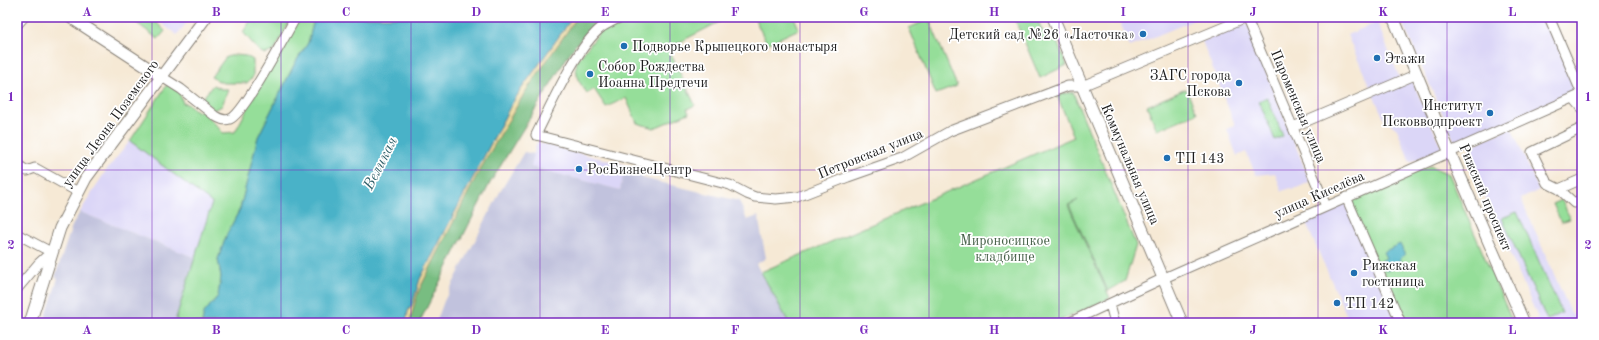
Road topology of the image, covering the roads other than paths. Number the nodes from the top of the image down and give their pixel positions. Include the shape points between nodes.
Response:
1 (24, 17) edge
2 (70, 17) edge
3 (206, 17) edge
4 (296, 17) edge
5 (621, 17) edge
6 (1053, 17) edge
7 (1247, 17) edge
8 (1393, 17) edge
9 (1549, 17) edge
10 (17, 24) edge
11 (1417, 74) junction
12 (162, 77) junction
13 (1082, 86) junction
14 (1582, 94) edge
15 (1582, 108) edge
16 (1293, 128) junction
17 (1582, 128) edge
18 (1450, 152) junction
19 (17, 164) edge
20 (1582, 178) edge
21 (1559, 188) junction
22 (78, 192) junction
23 (1346, 198) junction
24 (1582, 200) edge
25 (1326, 206) junction
26 (17, 234) edge
27 (51, 252) junction
28 (1162, 279) junction
29 (18, 287) edge
30 (1110, 304) junction
31 (30, 323) edge
32 (1068, 323) edge
33 (1115, 323) edge
34 (1182, 323) edge
35 (1401, 323) edge
36 (1524, 323) edge

1 - 10 street
2 - 12 main road
3 - 12 main road, улица Леона Поземского
4 - 12 street via 253,92 230,119 215,116
5 - 13 street, Петровская улица via 601,27 583,48 536,135 730,185 755,197 797,197 902,158 950,131 1068,86
6 - 13 main road, Коммунальная улица
7 - 13 street, Петровская улица
7 - 16 street, Пароменская улица
8 - 11 main road, Рижский проспект
9 - 14 street
11 - 16 street
11 - 18 main road, Рижский проспект
12 - 22 main road, улица Леона Поземского
13 - 28 main road, Коммунальная улица
14 - 15 street via 1576,101
14 - 18 street, улица Киселёва
16 - 25 street, Пароменская улица
17 - 21 street via 1532,152 1547,183
18 - 23 street, улица Киселёва
18 - 36 main road, Рижский проспект
19 - 22 street via 27,171 35,168
20 - 21 street
21 - 24 street via 1574,203
22 - 27 main road, улица Леона Поземского
23 - 25 street, улица Киселёва
23 - 35 street
25 - 28 street, улица Киселёва
26 - 27 street
27 - 29 street
27 - 31 main road, улица Леона Поземского
28 - 30 street, улица Киселёва
28 - 34 main road, Коммунальная улица
30 - 32 street, улица Киселёва
30 - 33 street

